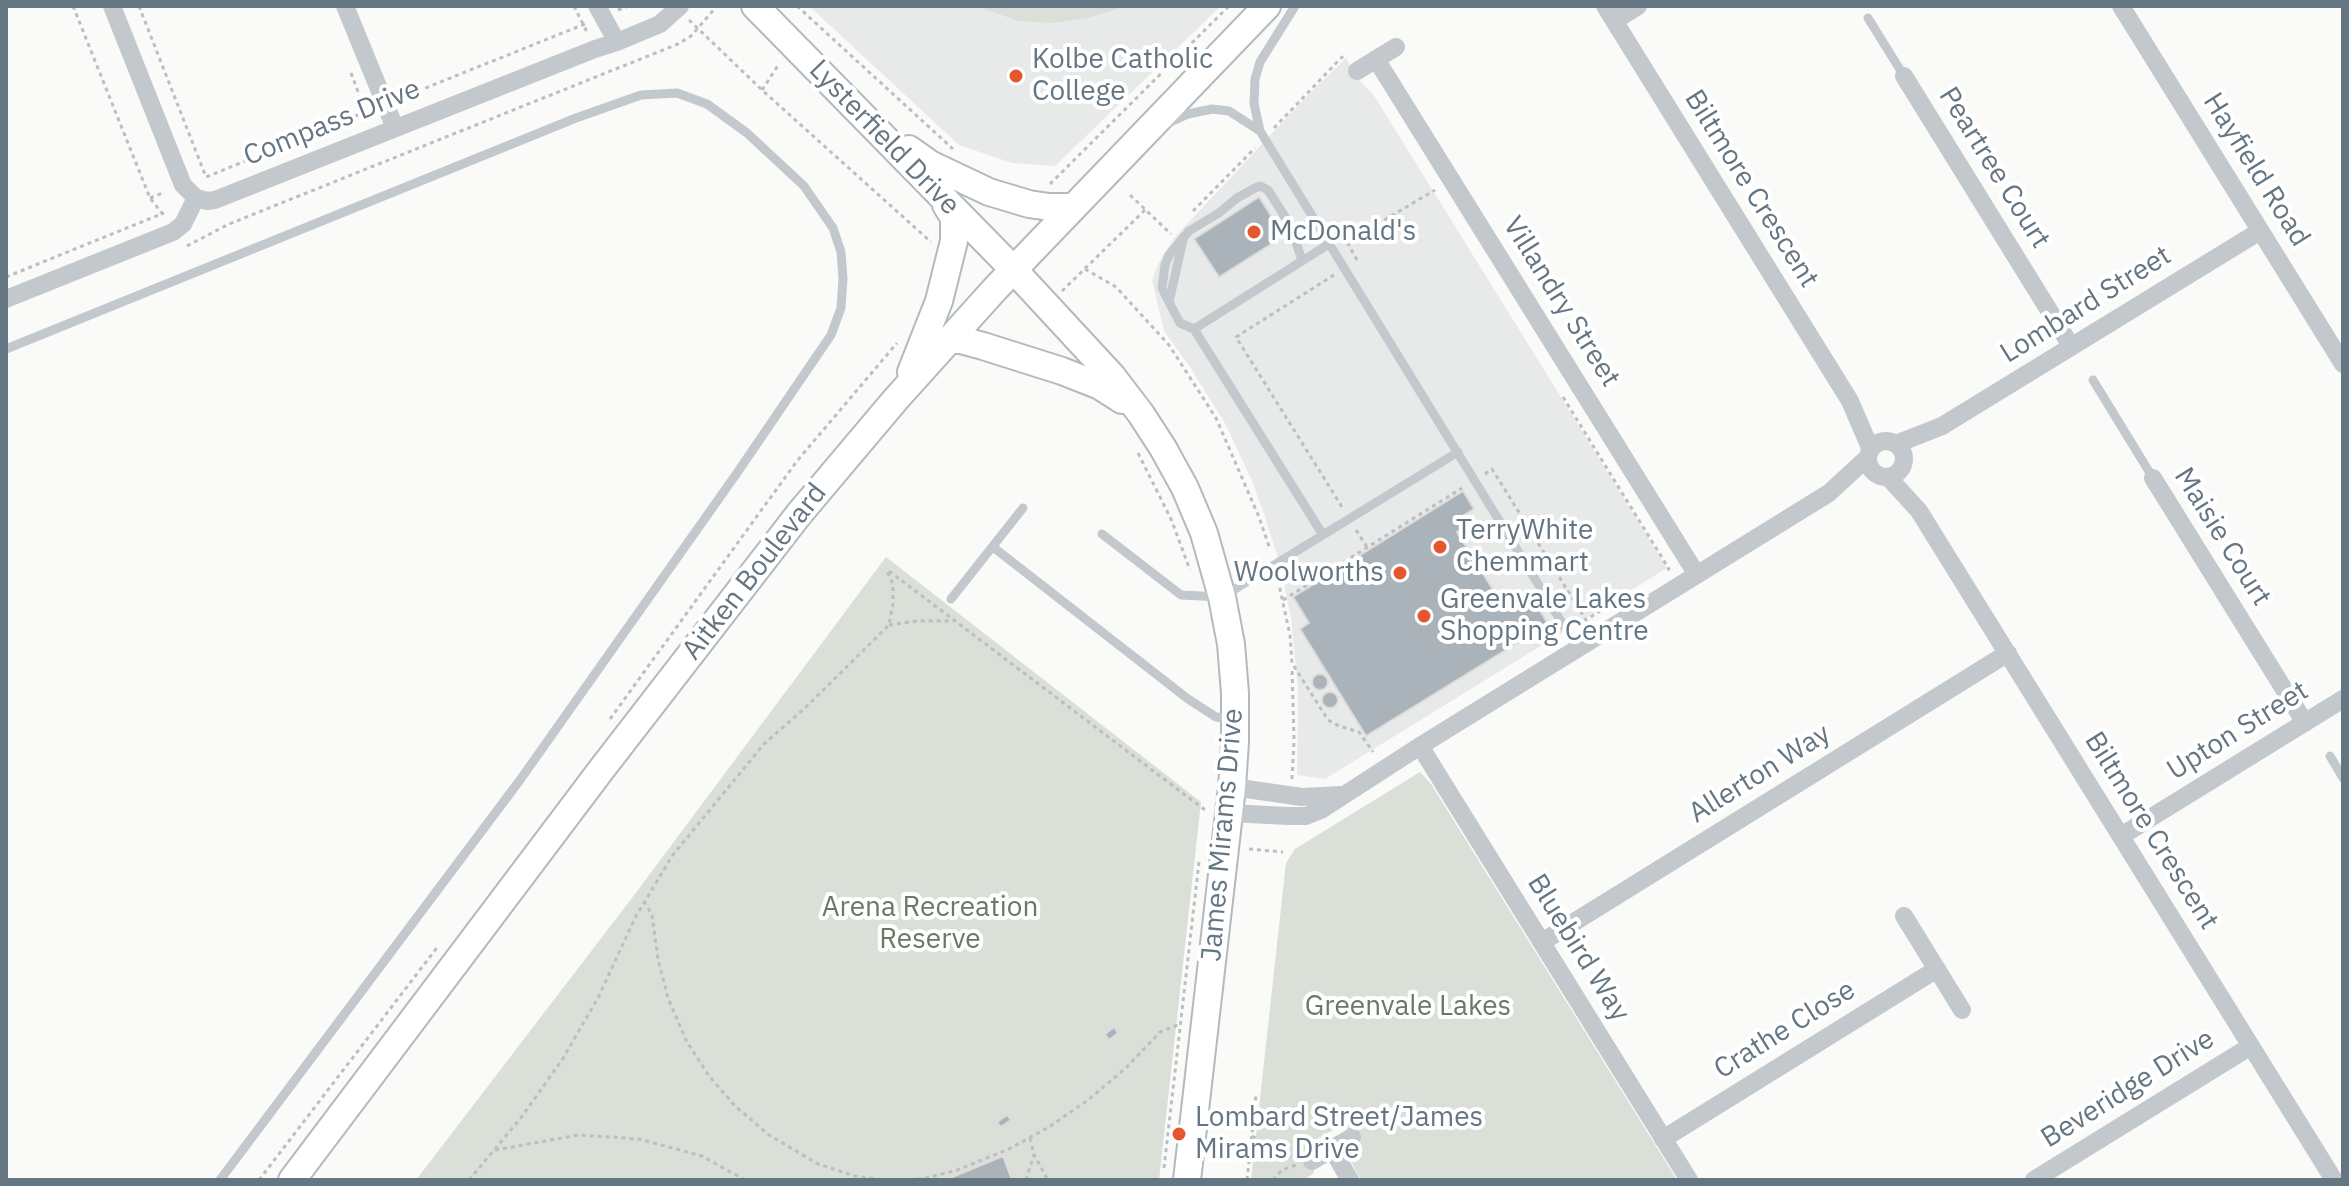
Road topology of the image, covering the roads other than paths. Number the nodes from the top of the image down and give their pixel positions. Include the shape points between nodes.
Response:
1 (112, 6) edge
2 (345, 6) edge
3 (680, 6) edge
4 (755, 6) edge
5 (1267, 6) edge
6 (1295, 6) edge
7 (1638, 6) edge
8 (2121, 6) edge
9 (600, 12) edge
10 (1610, 13) edge
11 (1868, 18) dead end
12 (617, 42) junction
13 (1396, 47) dead end
14 (1376, 59) junction
15 (1357, 71) dead end
16 (1904, 76) joint
17 (858, 111) junction
18 (395, 128) junction
19 (1260, 131) junction
20 (1142, 136) junction
21 (941, 197) junction
22 (196, 198) junction
23 (1071, 207) junction
24 (2260, 231) junction
25 (1329, 244) junction
26 (1302, 260) junction
27 (1013, 269) junction
28 (6, 299) edge
29 (1194, 329) junction
30 (2336, 336) edge
31 (949, 340) junction
32 (2071, 346) junction
33 (6, 349) edge
34 (2343, 364) edge
35 (2093, 380) dead end
36 (896, 399) junction
37 (1141, 414) junction
38 (1458, 452) junction
39 (1887, 459) junction
40 (2153, 478) joint
41 (1023, 508) dead end
42 (1102, 534) dead end
43 (1323, 535) junction
44 (993, 547) junction
45 (1697, 575) junction
46 (1222, 597) junction
47 (951, 599) dead end
48 (1578, 649) junction
49 (2008, 653) junction
50 (2343, 699) edge
51 (1235, 719) junction
52 (2305, 723) junction
53 (1420, 746) junction
54 (2330, 756) dead end
55 (2343, 778) edge
56 (1232, 787) junction
57 (1341, 795) junction
58 (1217, 812) junction
59 (2121, 836) junction
60 (1904, 916) dead end
61 (1542, 942) junction
62 (1937, 969) junction
63 (1962, 1010) dead end
64 (2251, 1046) junction
65 (1352, 1137) dead end
66 (1663, 1139) junction
67 (1332, 1149) junction
68 (1312, 1161) dead end
69 (220, 1180) edge
70 (292, 1180) edge
71 (1187, 1180) edge
72 (1350, 1180) edge
73 (1689, 1180) edge
74 (2034, 1180) edge
75 (2334, 1180) edge

1 - 22 street via 183,185
2 - 18 street
3 - 12 street, Compass Drive via 660,24
4 - 17 street, Lysterfield Drive
5 - 20 street, Aitken Boulevard
6 - 19 lane via 1255,79
7 - 10 street
8 - 24 street, Hayfield Road
9 - 12 street
10 - 39 street, Biltmore Crescent
11 - 16 lane, Peartree Court
12 - 18 street, Compass Drive
13 - 14 street
14 - 15 street
14 - 45 street, Villandry Street
16 - 32 street, Peartree Court
17 - 21 street, Lysterfield Drive
17 - 23 street via 930,164 989,192 1029,204
18 - 22 street, Compass Drive via 215,200
19 - 20 lane via 1229,111 1212,109
19 - 25 lane
20 - 23 street, Aitken Boulevard
21 - 27 street, Lysterfield Drive
21 - 36 street via 954,218 954,241 939,301
22 - 28 street via 173,232
23 - 27 street, Aitken Boulevard
24 - 30 street, Hayfield Road
24 - 32 street, Lombard Street
25 - 26 lane
25 - 38 lane
26 - 29 lane
26 - 29 lane via 1290,225 1264,187 1237,198 1184,236 1169,302 1180,323
27 - 31 street, Aitken Boulevard
27 - 37 street, James Mirams Drive
29 - 43 lane
30 - 34 street, Hayfield Road
31 - 36 street, Aitken Boulevard
31 - 37 street via 1088,381
32 - 39 street, Lombard Street
33 - 69 lane via 641,95 677,93 697,100 747,133 804,186 833,228 841,252 841,308 831,335 520,780
35 - 40 lane, Maisie Court
36 - 70 street, Aitken Boulevard via 722,613
37 - 46 street, James Mirams Drive via 1185,488
38 - 43 lane
38 - 48 lane
39 - 45 street, Lombard Street
39 - 49 street, Biltmore Crescent
40 - 52 street, Maisie Court
41 - 44 lane
42 - 46 lane via 1181,595
43 - 46 lane
44 - 47 lane
44 - 51 lane via 1188,699 1216,717
45 - 48 street, Lombard Street
46 - 51 street, James Mirams Drive
48 - 53 street, Lombard Street
49 - 59 street, Biltmore Crescent
49 - 61 street, Allerton Way
50 - 52 street, Upton Street
51 - 56 street, James Mirams Drive
52 - 59 street, Upton Street
53 - 57 street, Lombard Street
53 - 61 street, Bluebird Way
54 - 55 lane
56 - 57 street via 1290,796
56 - 58 street, James Mirams Drive
57 - 58 street, Lombard Street via 1306,816
58 - 71 street, James Mirams Drive
59 - 64 street, Biltmore Crescent
60 - 62 street
61 - 66 street, Bluebird Way
62 - 63 street
62 - 66 street, Crathe Close
64 - 74 street, Beveridge Drive
64 - 75 street, Biltmore Crescent
65 - 67 street
66 - 73 street, Bluebird Way
67 - 68 street
67 - 72 street

